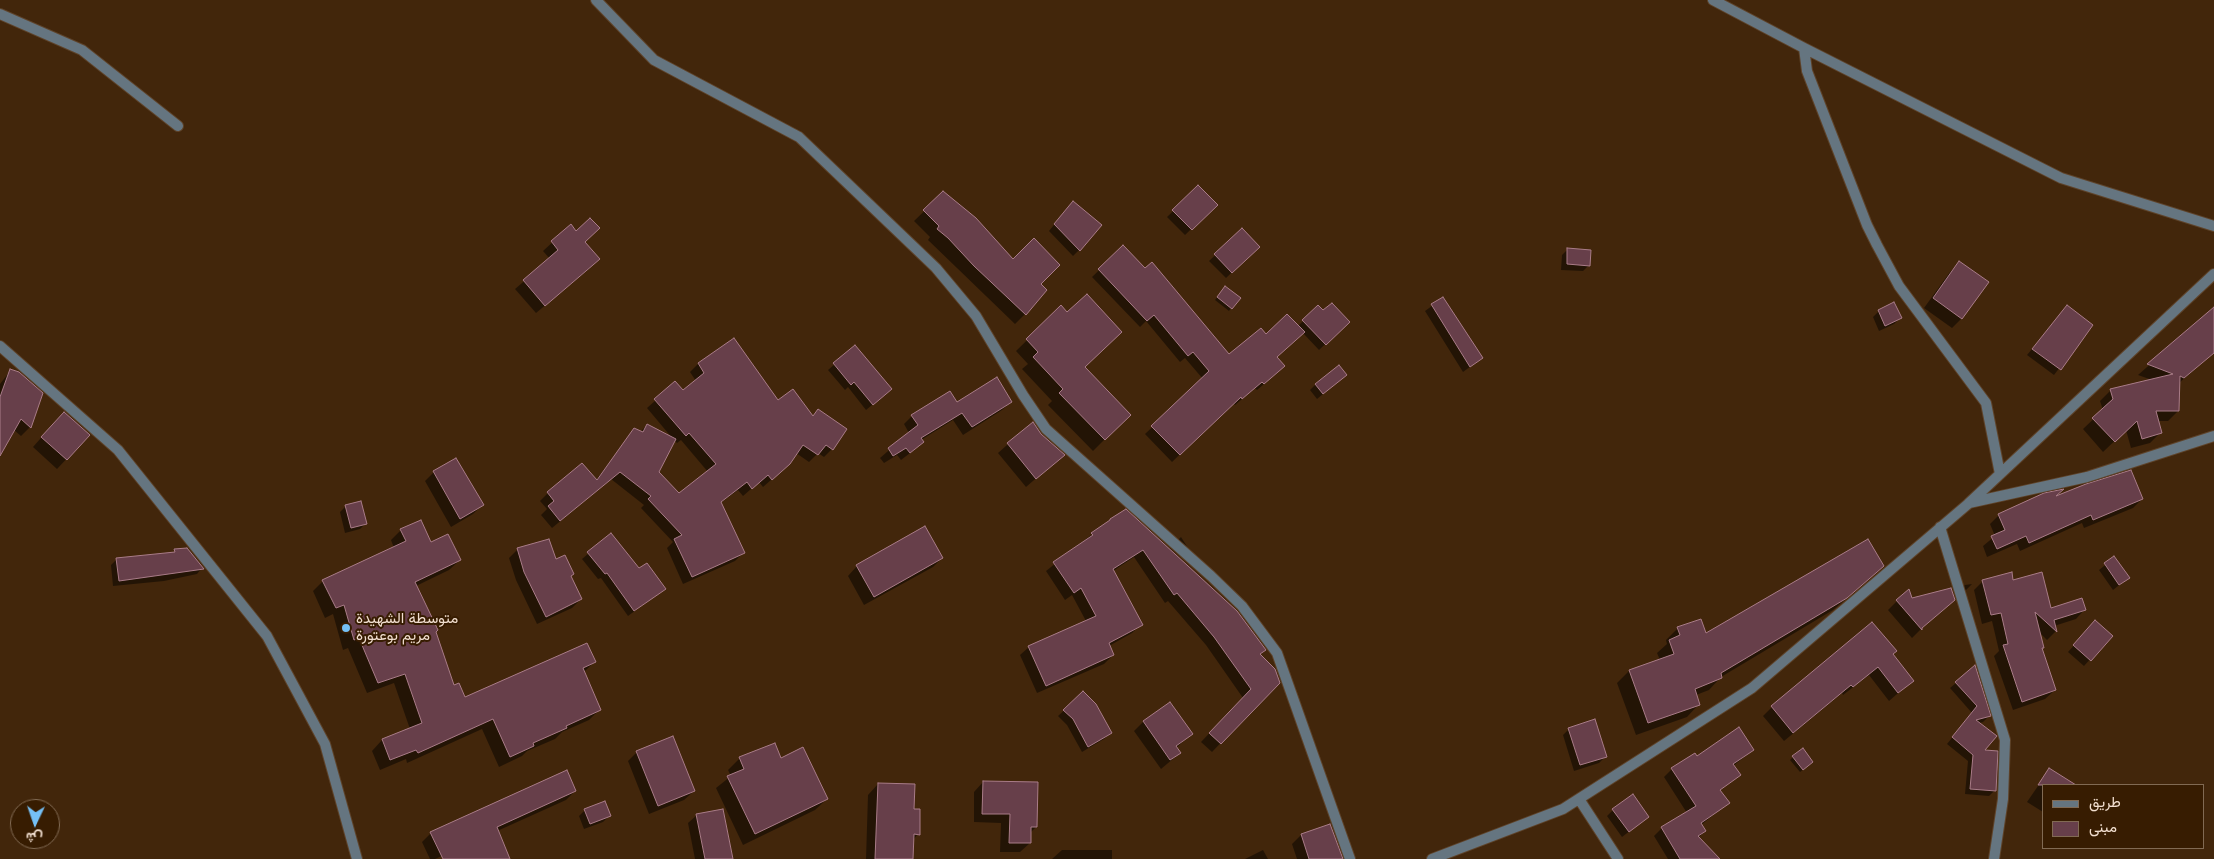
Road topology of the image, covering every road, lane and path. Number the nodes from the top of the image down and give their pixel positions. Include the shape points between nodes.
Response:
1 (596, 0) edge
2 (1713, 0) edge
3 (0, 14) edge
4 (1804, 48) junction
5 (178, 126) dead end
6 (2214, 226) edge
7 (2214, 274) edge
8 (0, 346) edge
9 (2214, 436) edge
10 (2000, 474) junction
11 (1968, 504) junction
12 (1940, 527) junction
13 (1579, 798) junction
14 (357, 859) edge
15 (1350, 859) edge
16 (1432, 859) edge
17 (1618, 859) edge
18 (1994, 859) edge

1 - 15 street via 654,60 798,137 936,268 976,316 1046,429 1242,606 1277,653
2 - 4 street
3 - 5 street via 82,50
4 - 6 street via 2061,178
4 - 10 street via 1808,71 1874,238 1899,286 1986,402
7 - 10 street
8 - 14 street via 118,450 267,636 325,744
9 - 11 street via 2087,476
10 - 11 street
11 - 12 street
12 - 13 street via 1752,688
12 - 18 street via 2005,740 2003,799
13 - 16 street via 1563,809
13 - 17 street

